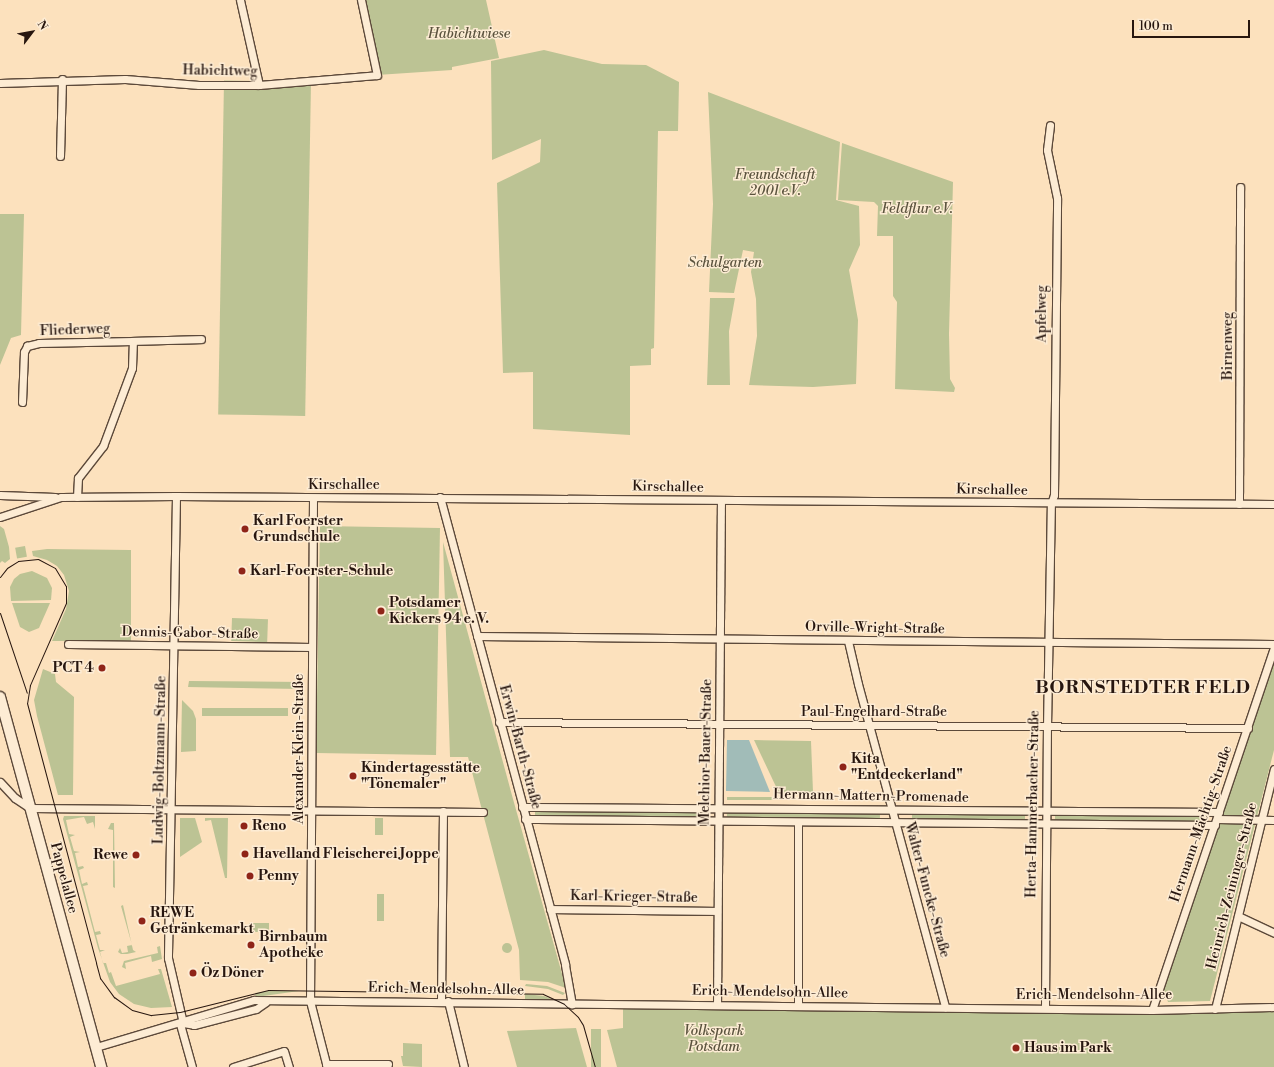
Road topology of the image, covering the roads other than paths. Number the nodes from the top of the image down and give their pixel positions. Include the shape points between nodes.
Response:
1 (240, 0) edge
2 (361, 0) edge
3 (62, 79) junction
4 (0, 83) edge
5 (259, 85) junction
6 (1050, 125) dead end
7 (60, 156) dead end
8 (1240, 187) dead end
9 (201, 339) dead end
10 (133, 341) junction
11 (22, 402) dead end
12 (0, 495) edge
13 (176, 496) junction
14 (61, 497) junction
15 (77, 497) junction
16 (440, 497) junction
17 (313, 498) junction
18 (722, 501) junction
19 (1051, 504) junction
20 (1239, 504) junction
21 (1274, 504) edge
22 (0, 517) edge
23 (477, 636) junction
24 (720, 640) junction
25 (848, 641) junction
26 (1049, 643) junction
27 (68, 644) dead end
28 (1274, 644) edge
29 (174, 645) junction
30 (312, 647) junction
31 (1274, 648) edge
32 (0, 696) edge
33 (499, 722) junction
34 (719, 724) junction
35 (869, 725) junction
36 (1047, 726) junction
37 (1248, 728) junction
38 (1274, 769) edge
39 (0, 782) edge
40 (522, 807) junction
41 (718, 807) junction
42 (30, 808) junction
43 (172, 809) junction
44 (892, 809) junction
45 (311, 810) junction
46 (443, 811) junction
47 (1047, 811) junction
48 (483, 812) dead end
49 (1219, 812) junction
50 (525, 819) junction
51 (1262, 820) junction
52 (1274, 820) edge
53 (718, 822) junction
54 (1216, 822) junction
55 (798, 823) junction
56 (896, 824) junction
57 (1047, 824) junction
58 (550, 910) junction
59 (717, 912) junction
60 (1238, 916) junction
61 (1274, 933) edge
62 (310, 1001) junction
63 (445, 1001) junction
64 (572, 1004) junction
65 (717, 1005) junction
66 (798, 1005) junction
67 (945, 1007) junction
68 (1274, 1007) edge
69 (1045, 1008) junction
70 (1215, 1008) junction
71 (1152, 1010) junction
72 (182, 1024) junction
73 (96, 1047) junction
74 (388, 1064) dead end
75 (326, 1065) edge
76 (101, 1067) edge
77 (192, 1067) edge
78 (233, 1067) edge
79 (289, 1067) edge
80 (464, 1067) edge

1 - 5 street
2 - 5 street, Habichtweg via 377,75
3 - 4 street, Habichtweg
3 - 5 street, Habichtweg
3 - 7 street
6 - 19 street, Apfelweg via 1048,150 1057,198 1054,495
8 - 20 street, Birnenweg
9 - 10 street
10 - 11 street, Fliederweg via 38,343 27,346 24,352
10 - 15 street via 132,368 102,446 78,478
12 - 14 street, Kirschallee
13 - 15 street, Kirschallee
13 - 17 street, Kirschallee
13 - 29 street, Ludwig-Boltzmann-Straße
14 - 15 street, Kirschallee
14 - 22 street, Kirschallee
16 - 17 street, Kirschallee
16 - 18 street, Kirschallee
16 - 23 street, Erwin-Barth-Straße
17 - 30 street, Alexander-Klein-Straße
18 - 19 street, Kirschallee
18 - 24 street, Melchior-Bauer-Straße
19 - 20 street, Kirschallee
19 - 26 street, Herta-Hammerbacher-Straße
20 - 21 street, Kirschallee
23 - 24 street, Orville-Wright-Straße
23 - 33 street, Erwin-Barth-Straße
24 - 25 street, Orville-Wright-Straße
24 - 34 street, Melchior-Bauer-Straße
25 - 26 street, Orville-Wright-Straße
25 - 35 street, Walter-Funcke-Straße
26 - 28 street, Orville-Wright-Straße
26 - 36 street, Herta-Hammerbacher-Straße
27 - 29 street, Dennis-Gabor-Straße
29 - 30 street, Dennis-Gabor-Straße
29 - 43 street, Ludwig-Boltzmann-Straße
30 - 45 street, Alexander-Klein-Straße
31 - 37 street, Hermann-Mächtig-Straße
32 - 42 street, Pappelallee
33 - 34 street, Paul-Engelhard-Straße
33 - 40 street, Erwin-Barth-Straße
34 - 35 street, Paul-Engelhard-Straße
34 - 41 street, Melchior-Bauer-Straße
35 - 36 street, Paul-Engelhard-Straße
35 - 44 street, Walter-Funcke-Straße
36 - 37 street, Paul-Engelhard-Straße
36 - 47 street, Herta-Hammerbacher-Straße
37 - 49 street, Hermann-Mächtig-Straße
38 - 51 street, Heinrich-Zeininger-Straße
39 - 42 street via 15,798
40 - 41 street, Hermann-Mattern-Promenade
40 - 50 street, Erwin-Barth-Straße
41 - 44 street, Hermann-Mattern-Promenade
41 - 53 street, Melchior-Bauer-Straße
42 - 43 street
42 - 73 street, Pappelallee
43 - 45 street
43 - 72 street, Ludwig-Boltzmann-Straße via 169,963
44 - 47 street, Hermann-Mattern-Promenade
44 - 56 street, Walter-Funcke-Straße
45 - 46 street
45 - 62 street, Alexander-Klein-Straße
46 - 48 street
46 - 63 street
47 - 49 street, Hermann-Mattern-Promenade
47 - 57 street, Herta-Hammerbacher-Straße
49 - 54 street, Hermann-Mächtig-Straße
50 - 53 street, Hermann-Mattern-Promenade
50 - 58 street, Erwin-Barth-Straße
51 - 52 street, Hermann-Mattern-Promenade
51 - 54 street, Hermann-Mattern-Promenade
51 - 60 street, Heinrich-Zeininger-Straße
53 - 55 street, Hermann-Mattern-Promenade
53 - 59 street, Melchior-Bauer-Straße
54 - 57 street, Hermann-Mattern-Promenade
54 - 71 street, Hermann-Mächtig-Straße
55 - 56 street, Hermann-Mattern-Promenade
55 - 66 street
56 - 57 street, Hermann-Mattern-Promenade
56 - 67 street, Walter-Funcke-Straße
57 - 69 street, Herta-Hammerbacher-Straße
58 - 59 street, Karl-Krieger-Straße
58 - 64 street, Erwin-Barth-Straße via 572,993
59 - 65 street, Melchior-Bauer-Straße
60 - 61 street
60 - 70 street, Heinrich-Zeininger-Straße
62 - 63 street, Erich-Mendelsohn-Allee
62 - 72 street, Erich-Mendelsohn-Allee via 254,1000 192,1017
62 - 75 street, Alexander-Klein-Straße
63 - 64 street, Erich-Mendelsohn-Allee via 461,1004
63 - 80 street
64 - 65 street, Erich-Mendelsohn-Allee
65 - 66 street, Erich-Mendelsohn-Allee
66 - 67 street, Erich-Mendelsohn-Allee
67 - 69 street, Erich-Mendelsohn-Allee
68 - 70 street, Erich-Mendelsohn-Allee
69 - 71 street, Erich-Mendelsohn-Allee
70 - 71 street, Erich-Mendelsohn-Allee
72 - 73 street, Erich-Mendelsohn-Allee
72 - 77 street, Ludwig-Boltzmann-Straße
73 - 76 street, Pappelallee
74 - 75 street
78 - 79 street via 284,1051

